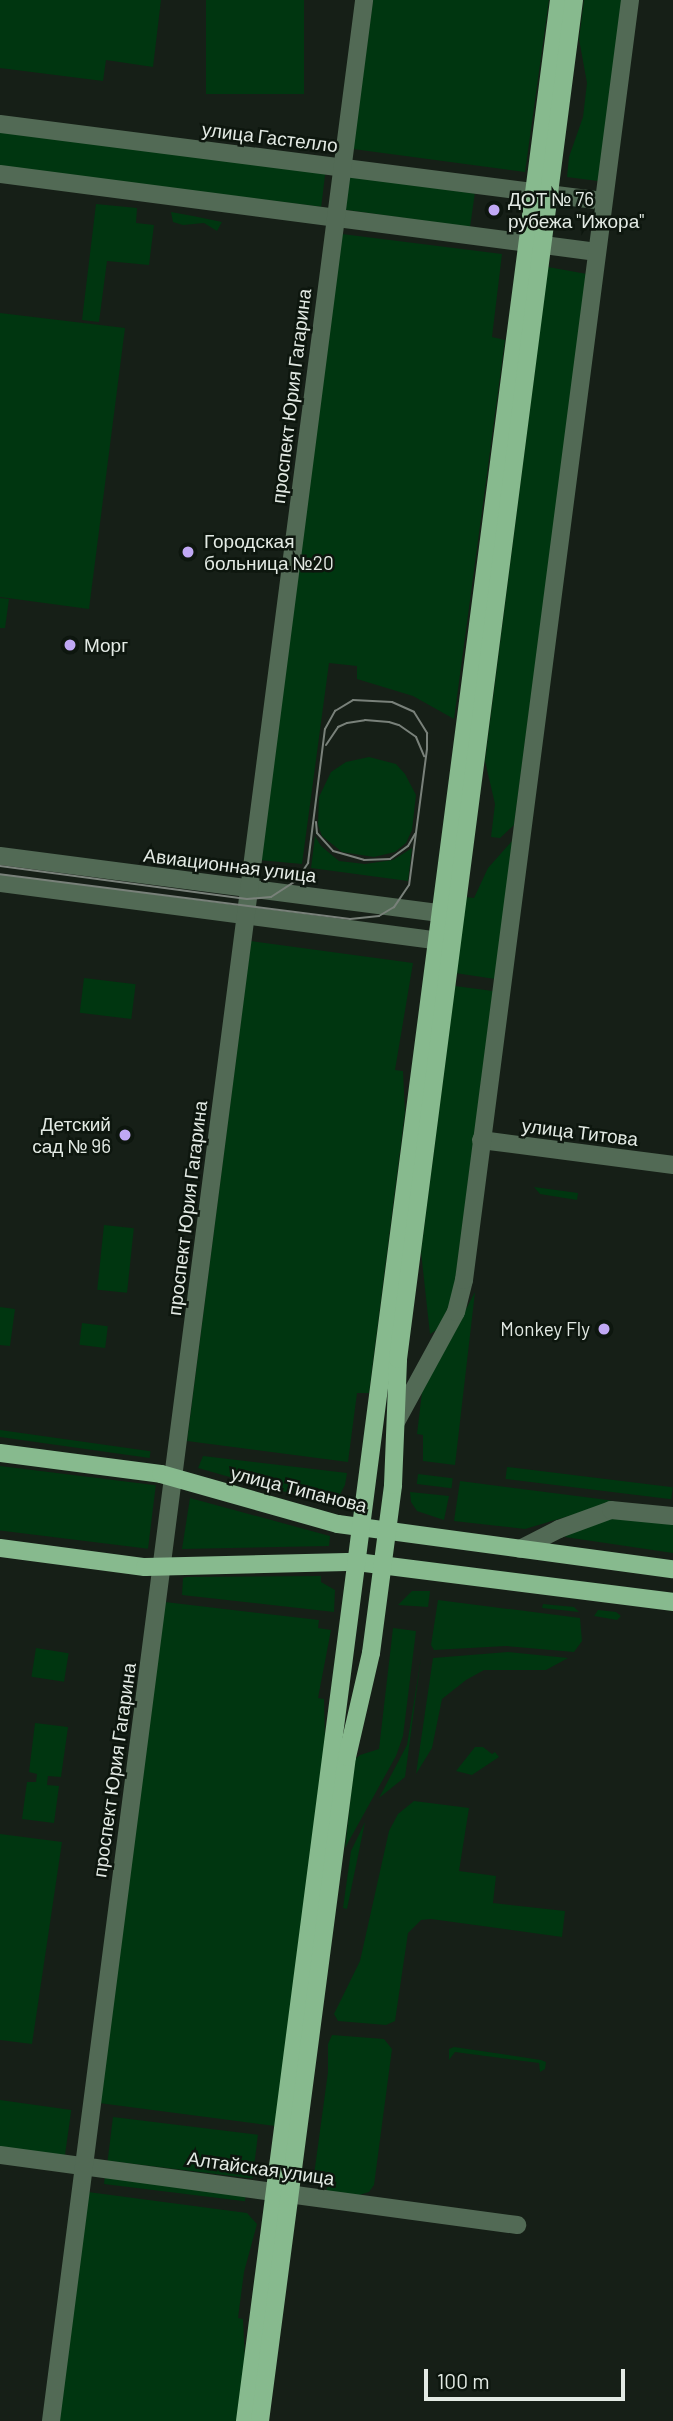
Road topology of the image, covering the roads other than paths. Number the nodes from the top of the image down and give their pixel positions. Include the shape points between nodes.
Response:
1 (364, 0) edge
2 (559, 0) edge
3 (574, 0) edge
4 (630, 0) edge
5 (0, 124) edge
6 (342, 167) junction
7 (0, 174) edge
8 (542, 193) junction
9 (603, 201) junction
10 (336, 218) junction
11 (535, 244) junction
12 (597, 252) junction
13 (0, 856) edge
14 (0, 883) edge
15 (249, 889) junction
16 (448, 914) junction
17 (245, 915) junction
18 (444, 941) junction
19 (481, 1140) junction
20 (673, 1165) edge
21 (396, 1422) junction
22 (0, 1452) edge
23 (175, 1478) junction
24 (673, 1516) edge
25 (361, 1527) junction
26 (387, 1531) junction
27 (0, 1548) edge
28 (520, 1549) junction
29 (357, 1562) junction
30 (383, 1564) junction
31 (163, 1566) junction
32 (673, 1569) edge
33 (673, 1602) edge
34 (0, 2155) edge
35 (83, 2166) junction
36 (282, 2192) junction
37 (517, 2225) dead end
38 (51, 2421) edge
39 (245, 2421) edge
40 (260, 2421) edge

1 - 6 street, проспект Юрия Гагарина
2 - 8 main road
3 - 8 main road
4 - 9 street
5 - 6 street, улица Гастелло
6 - 8 street, улица Гастелло
6 - 10 street, проспект Юрия Гагарина
7 - 10 street
8 - 9 street
8 - 11 main road
9 - 12 street
10 - 11 street
10 - 15 street, проспект Юрия Гагарина
11 - 12 street
11 - 16 main road
12 - 19 street
13 - 15 street, Авиационная улица
14 - 17 street
15 - 16 street, Авиационная улица
15 - 17 street, проспект Юрия Гагарина
16 - 18 main road
17 - 18 street
17 - 23 street, проспект Юрия Гагарина
18 - 21 main road via 398,1359
18 - 25 main road
19 - 20 street, улица Титова
19 - 21 street via 461,1297
21 - 26 main road
22 - 23 main road, улица Типанова
23 - 25 main road, улица Типанова
23 - 31 street, проспект Юрия Гагарина
24 - 28 street via 611,1510
25 - 26 main road, улица Типанова
25 - 29 main road
26 - 28 main road, улица Типанова
26 - 30 main road
27 - 31 main road
28 - 32 main road, улица Типанова
29 - 30 main road
29 - 31 main road
29 - 36 main road
30 - 33 main road
30 - 36 main road via 363,1698 347,1757
31 - 35 street, проспект Юрия Гагарина
34 - 35 street, Алтайская улица
35 - 36 street, Алтайская улица
35 - 38 street, проспект Юрия Гагарина
36 - 37 street, Алтайская улица
36 - 39 main road
36 - 40 main road

